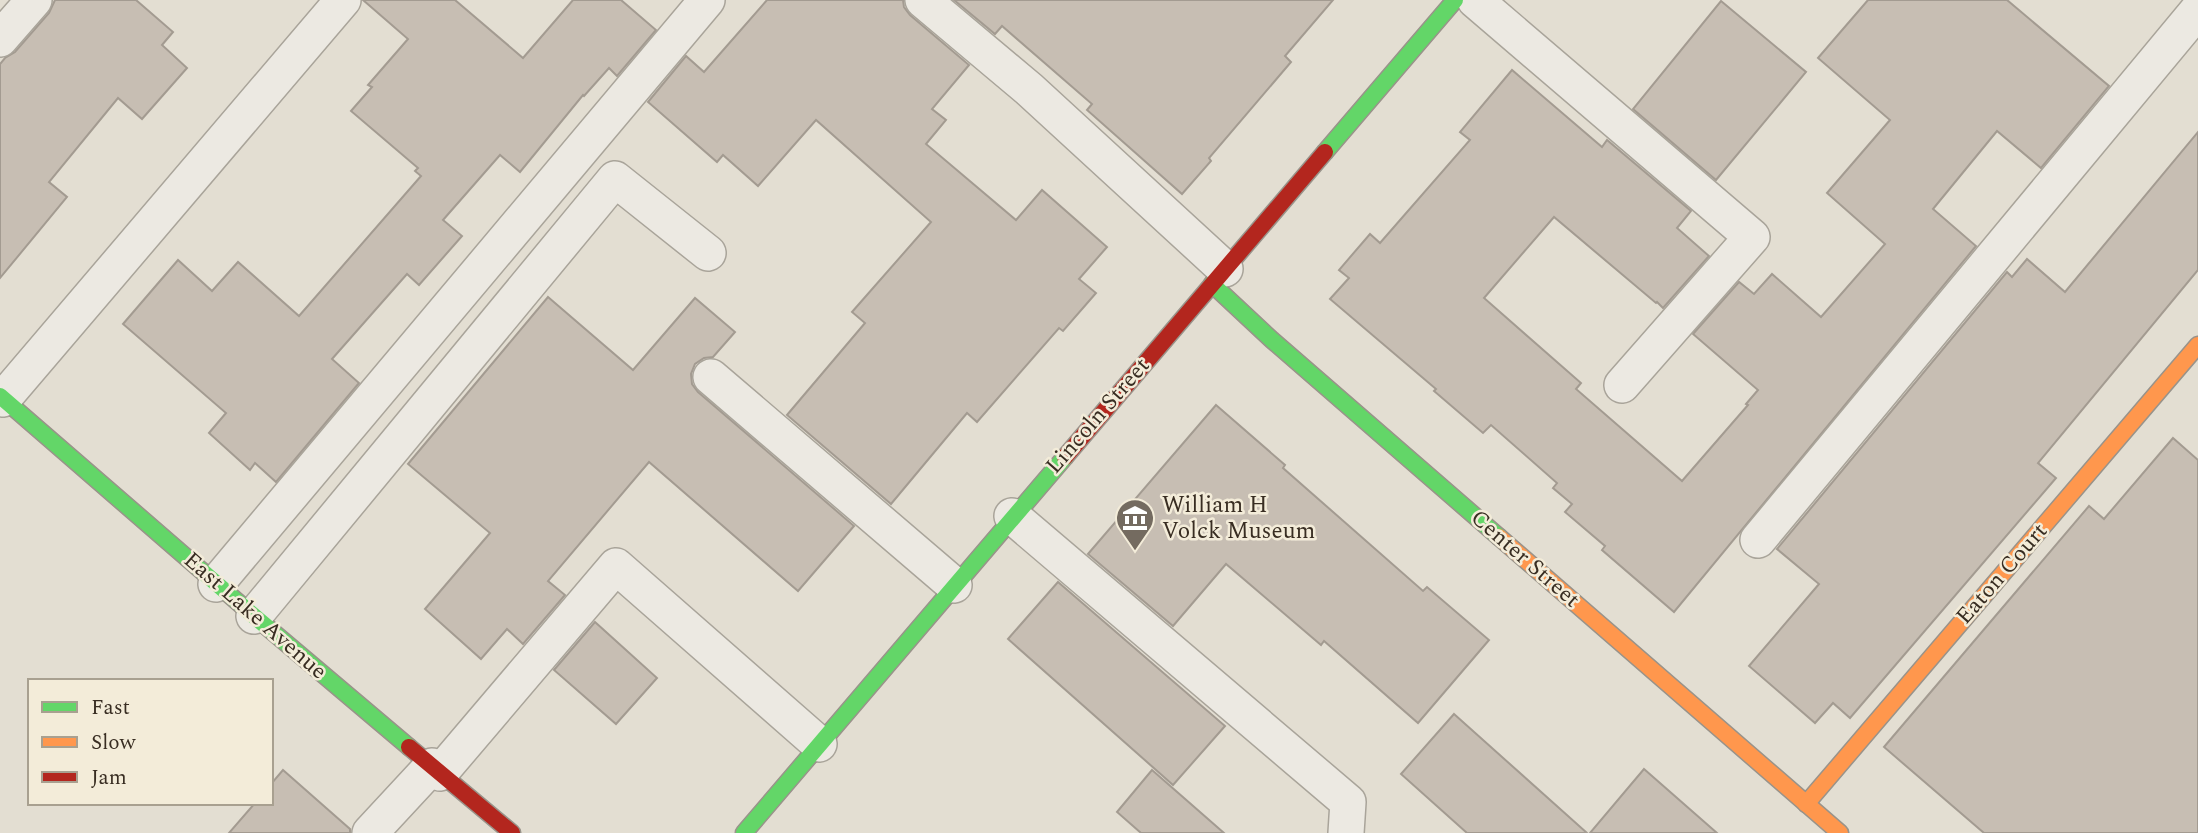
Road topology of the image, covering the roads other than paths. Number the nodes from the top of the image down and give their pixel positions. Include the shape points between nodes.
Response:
1 (34, 0) edge
2 (343, 0) edge
3 (707, 0) edge
4 (923, 0) edge
5 (1455, 0) edge
6 (1475, 0) edge
7 (2198, 10) edge
8 (0, 40) edge
9 (708, 253) dead end
10 (1218, 276) junction
11 (2198, 345) edge
12 (710, 377) dead end
13 (1622, 385) dead end
14 (1, 398) edge
15 (1012, 516) junction
16 (1758, 540) dead end
17 (216, 584) junction
18 (954, 585) junction
19 (254, 616) junction
20 (819, 744) junction
21 (436, 770) junction
22 (1806, 804) junction
23 (494, 828) edge
24 (1342, 828) edge
25 (370, 833) edge
26 (744, 833) edge
27 (1840, 833) edge

1 - 8 lane
2 - 14 lane
3 - 17 lane
4 - 10 lane via 1029,89
5 - 10 main road, Lincoln Street
6 - 13 lane via 1752,237
7 - 16 lane
9 - 19 lane via 615,179
10 - 15 main road, Lincoln Street
10 - 22 main road, Center Street via 1282,349
11 - 22 main road, Eaton Court
12 - 18 lane
14 - 17 main road, East Lake Avenue
15 - 18 main road, Lincoln Street
15 - 24 lane via 1348,802
17 - 19 main road, East Lake Avenue
18 - 20 main road, Lincoln Street
19 - 21 main road, East Lake Avenue
20 - 21 lane via 616,566
20 - 26 main road, Lincoln Street
21 - 23 main road, East Lake Avenue
21 - 25 lane
22 - 27 main road, Center Street

